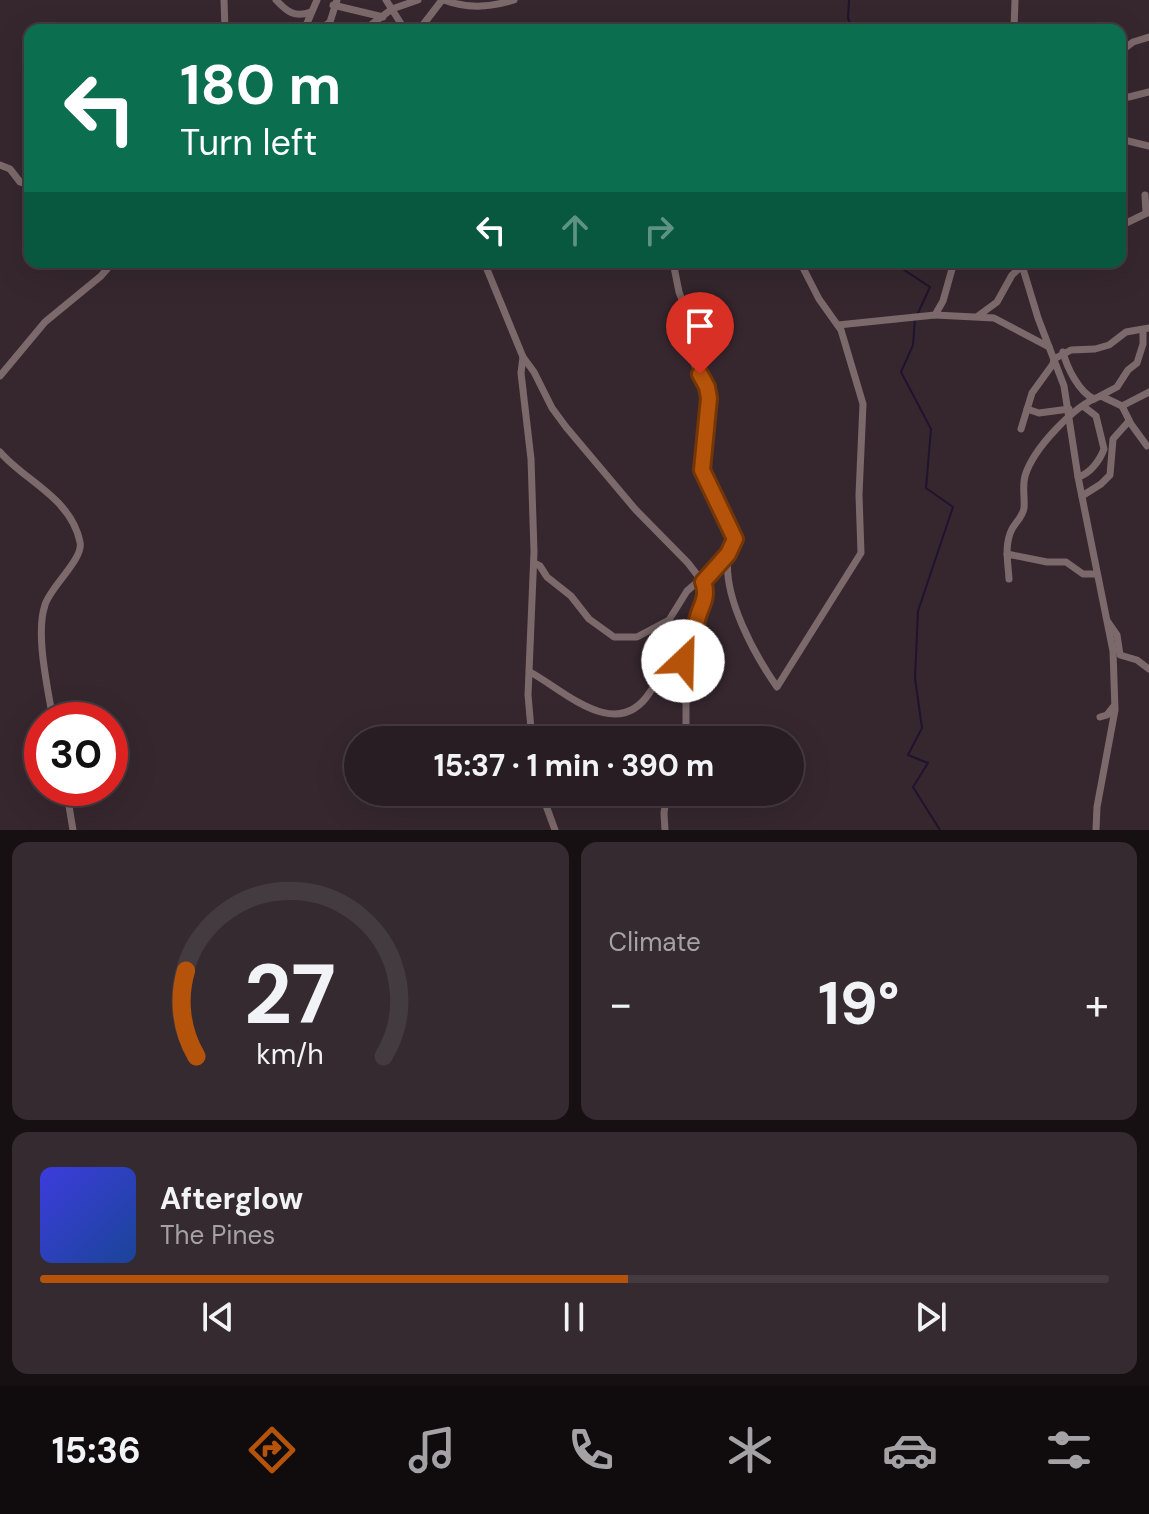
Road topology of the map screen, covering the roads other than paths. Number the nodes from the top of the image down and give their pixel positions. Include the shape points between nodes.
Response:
1 (224, 0) edge
2 (276, 0) edge
3 (317, 0) edge
4 (386, 0) edge
5 (418, 0) edge
6 (443, 0) edge
7 (514, 0) edge
8 (1015, 0) edge
9 (292, 2) dead end
10 (335, 3) edge
11 (493, 3) edge
12 (285, 9) junction
13 (392, 9) junction
14 (311, 12) junction
15 (383, 17) junction
16 (225, 24) edge
17 (306, 24) edge
18 (327, 24) edge
19 (373, 24) edge
20 (401, 24) edge
21 (424, 24) edge
22 (1014, 24) edge
23 (1149, 37) edge
24 (1126, 47) edge
25 (1149, 92) edge
26 (1129, 97) dead end
27 (1126, 140) edge
28 (1149, 146) edge
29 (0, 165) edge
30 (24, 183) edge
31 (1145, 195) dead end
32 (1148, 212) edge
33 (1126, 223) edge
34 (108, 268) edge
35 (486, 268) edge
36 (674, 268) edge
37 (803, 268) edge
38 (952, 268) edge
39 (1018, 268) edge
40 (1023, 268) edge
41 (935, 315) junction
42 (978, 316) junction
43 (838, 325) junction
44 (1146, 332) edge
45 (1049, 347) junction
46 (1063, 352) junction
47 (523, 357) junction
48 (1054, 359) junction
49 (0, 376) edge
50 (1149, 392) edge
51 (1097, 398) junction
52 (1083, 406) junction
53 (1122, 406) junction
54 (1027, 409) junction
55 (1070, 412) junction
56 (1129, 421) junction
57 (1021, 429) dead end
58 (1147, 446) edge
59 (0, 452) edge
60 (1078, 477) junction
61 (1082, 496) junction
62 (728, 554) junction
63 (1007, 554) junction
64 (534, 563) junction
65 (1096, 574) junction
66 (1009, 579) dead end
67 (702, 581) junction
68 (1106, 620) junction
69 (687, 664) junction
70 (1149, 669) edge
71 (530, 672) junction
72 (50, 702) edge
73 (1116, 705) junction
74 (1100, 717) dead end
75 (530, 726) edge
76 (686, 726) edge
77 (69, 806) edge
78 (546, 806) edge
79 (665, 806) edge
80 (73, 830) edge
81 (555, 830) edge
82 (665, 830) edge
83 (1096, 830) edge

1 - 16 street
2 - 12 street
3 - 14 street
4 - 13 street
5 - 13 street
6 - 11 street
6 - 21 street
7 - 11 street
8 - 22 street
9 - 12 street
10 - 15 street
10 - 18 street
12 - 14 street via 297,15
13 - 15 street
13 - 20 street
14 - 17 street
15 - 19 street
23 - 24 street
25 - 26 street
27 - 28 street
29 - 30 street
31 - 32 street
32 - 33 street
34 - 49 street via 45,322
35 - 47 street
36 - 62 street via 695,333 695,366 709,392 701,464 733,532
37 - 43 street
38 - 41 street
39 - 42 street via 997,302
40 - 45 street
41 - 42 street
41 - 43 street
42 - 45 street via 1004,322
43 - 62 street via 863,404 861,553 777,687 731,599
44 - 46 street via 1126,332 1109,345
44 - 51 street via 1137,363 1117,387
45 - 48 street
46 - 48 street
46 - 51 street via 1087,396
47 - 64 street
47 - 67 street via 566,427
48 - 54 street
48 - 55 street
50 - 53 street
51 - 52 street
51 - 53 street
52 - 55 street
52 - 60 street via 1096,416 1104,449 1098,462
53 - 56 street
54 - 55 street
54 - 57 street
55 - 60 street
55 - 63 street via 1026,474 1023,513 1010,534
56 - 58 street
56 - 61 street via 1113,439 1110,475
59 - 72 street via 54,498 80,541 80,551 43,613
60 - 61 street
61 - 65 street
62 - 67 street
63 - 65 street via 1066,562 1083,574
63 - 66 street
64 - 67 street via 614,637 637,637 669,620 689,588
64 - 71 street
65 - 68 street
67 - 69 street via 706,596
68 - 70 street via 1115,629 1120,655
68 - 73 street
69 - 71 street via 669,666 637,707 606,714
69 - 76 street
71 - 75 street
73 - 74 street
73 - 83 street
77 - 80 street
78 - 81 street
79 - 82 street

